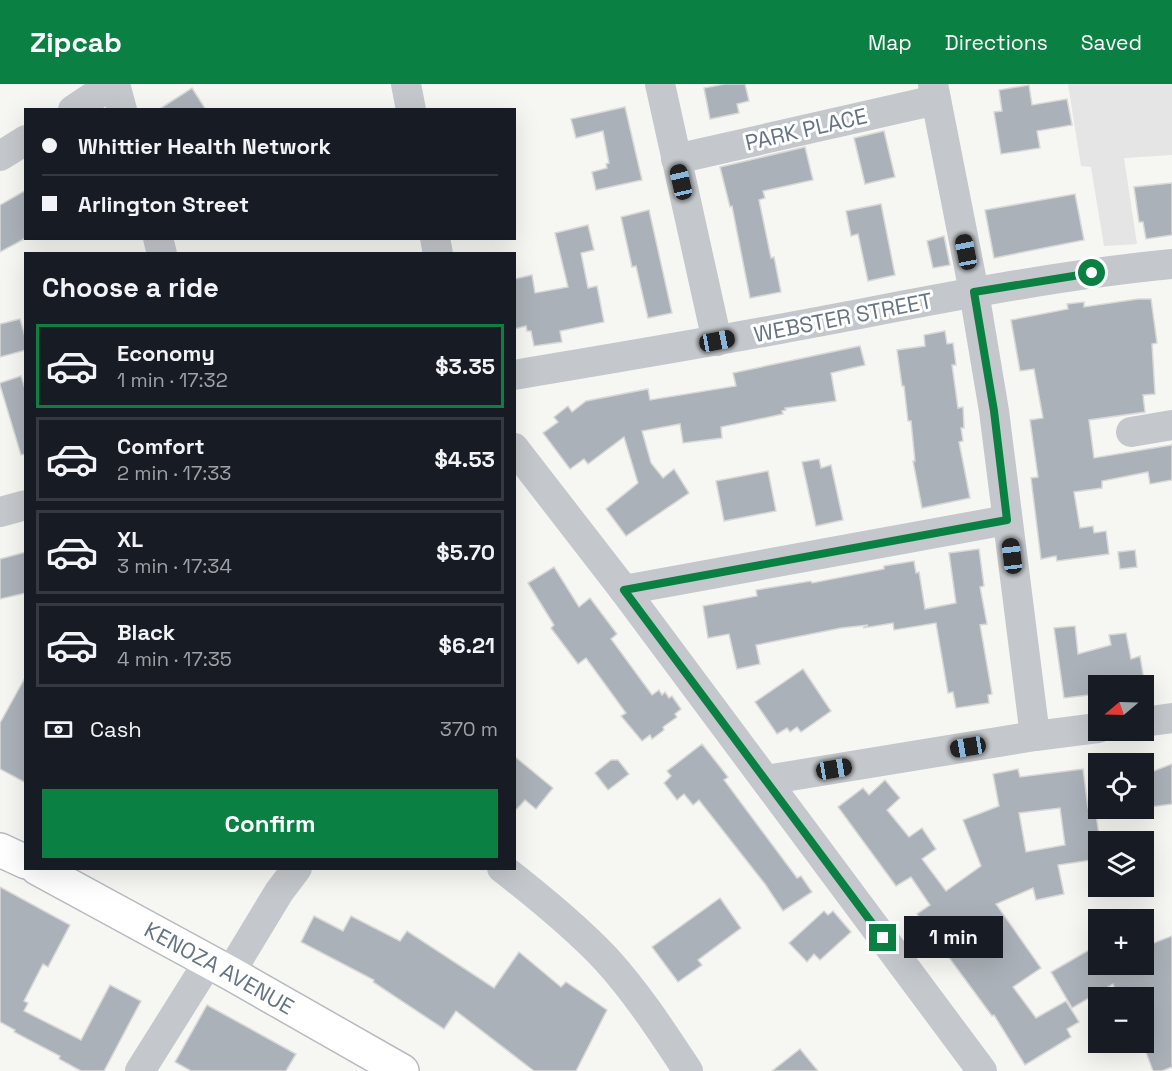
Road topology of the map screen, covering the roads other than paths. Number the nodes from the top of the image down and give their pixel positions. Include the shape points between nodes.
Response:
1 (113, 84) edge
2 (406, 84) edge
3 (660, 84) edge
4 (934, 92) edge
5 (75, 108) edge
6 (121, 108) edge
7 (411, 108) edge
8 (24, 141) edge
9 (0, 156) edge
10 (676, 159) junction
11 (1172, 264) edge
12 (974, 292) junction
13 (717, 341) junction
14 (516, 375) edge
15 (1172, 425) edge
16 (1131, 432) dead end
17 (516, 451) edge
18 (24, 506) edge
19 (0, 512) edge
20 (1007, 520) junction
21 (624, 590) junction
22 (1172, 718) edge
23 (1154, 720) edge
24 (1088, 729) edge
25 (1035, 736) junction
26 (766, 780) junction
27 (0, 850) edge
28 (24, 861) edge
29 (42, 870) edge
30 (296, 870) edge
31 (504, 870) edge
32 (220, 967) junction
33 (140, 1071) edge
34 (402, 1071) edge
35 (688, 1071) edge
36 (982, 1071) edge

1 - 5 street
1 - 6 street
2 - 7 street
3 - 10 street
4 - 10 street, PARK PLACE
4 - 12 street
8 - 9 street
10 - 13 street
11 - 12 street, WEBSTER STREET
12 - 13 street, WEBSTER STREET
12 - 20 street
13 - 14 street, WEBSTER STREET
15 - 16 street
17 - 21 street
18 - 19 street
20 - 21 street
20 - 25 street
21 - 26 street
22 - 23 street
24 - 25 street
25 - 26 street
26 - 36 street
27 - 28 main road
29 - 32 main road, KENOZA AVENUE
30 - 32 street
31 - 35 street via 579,932 607,961
32 - 33 street
32 - 34 main road, KENOZA AVENUE

